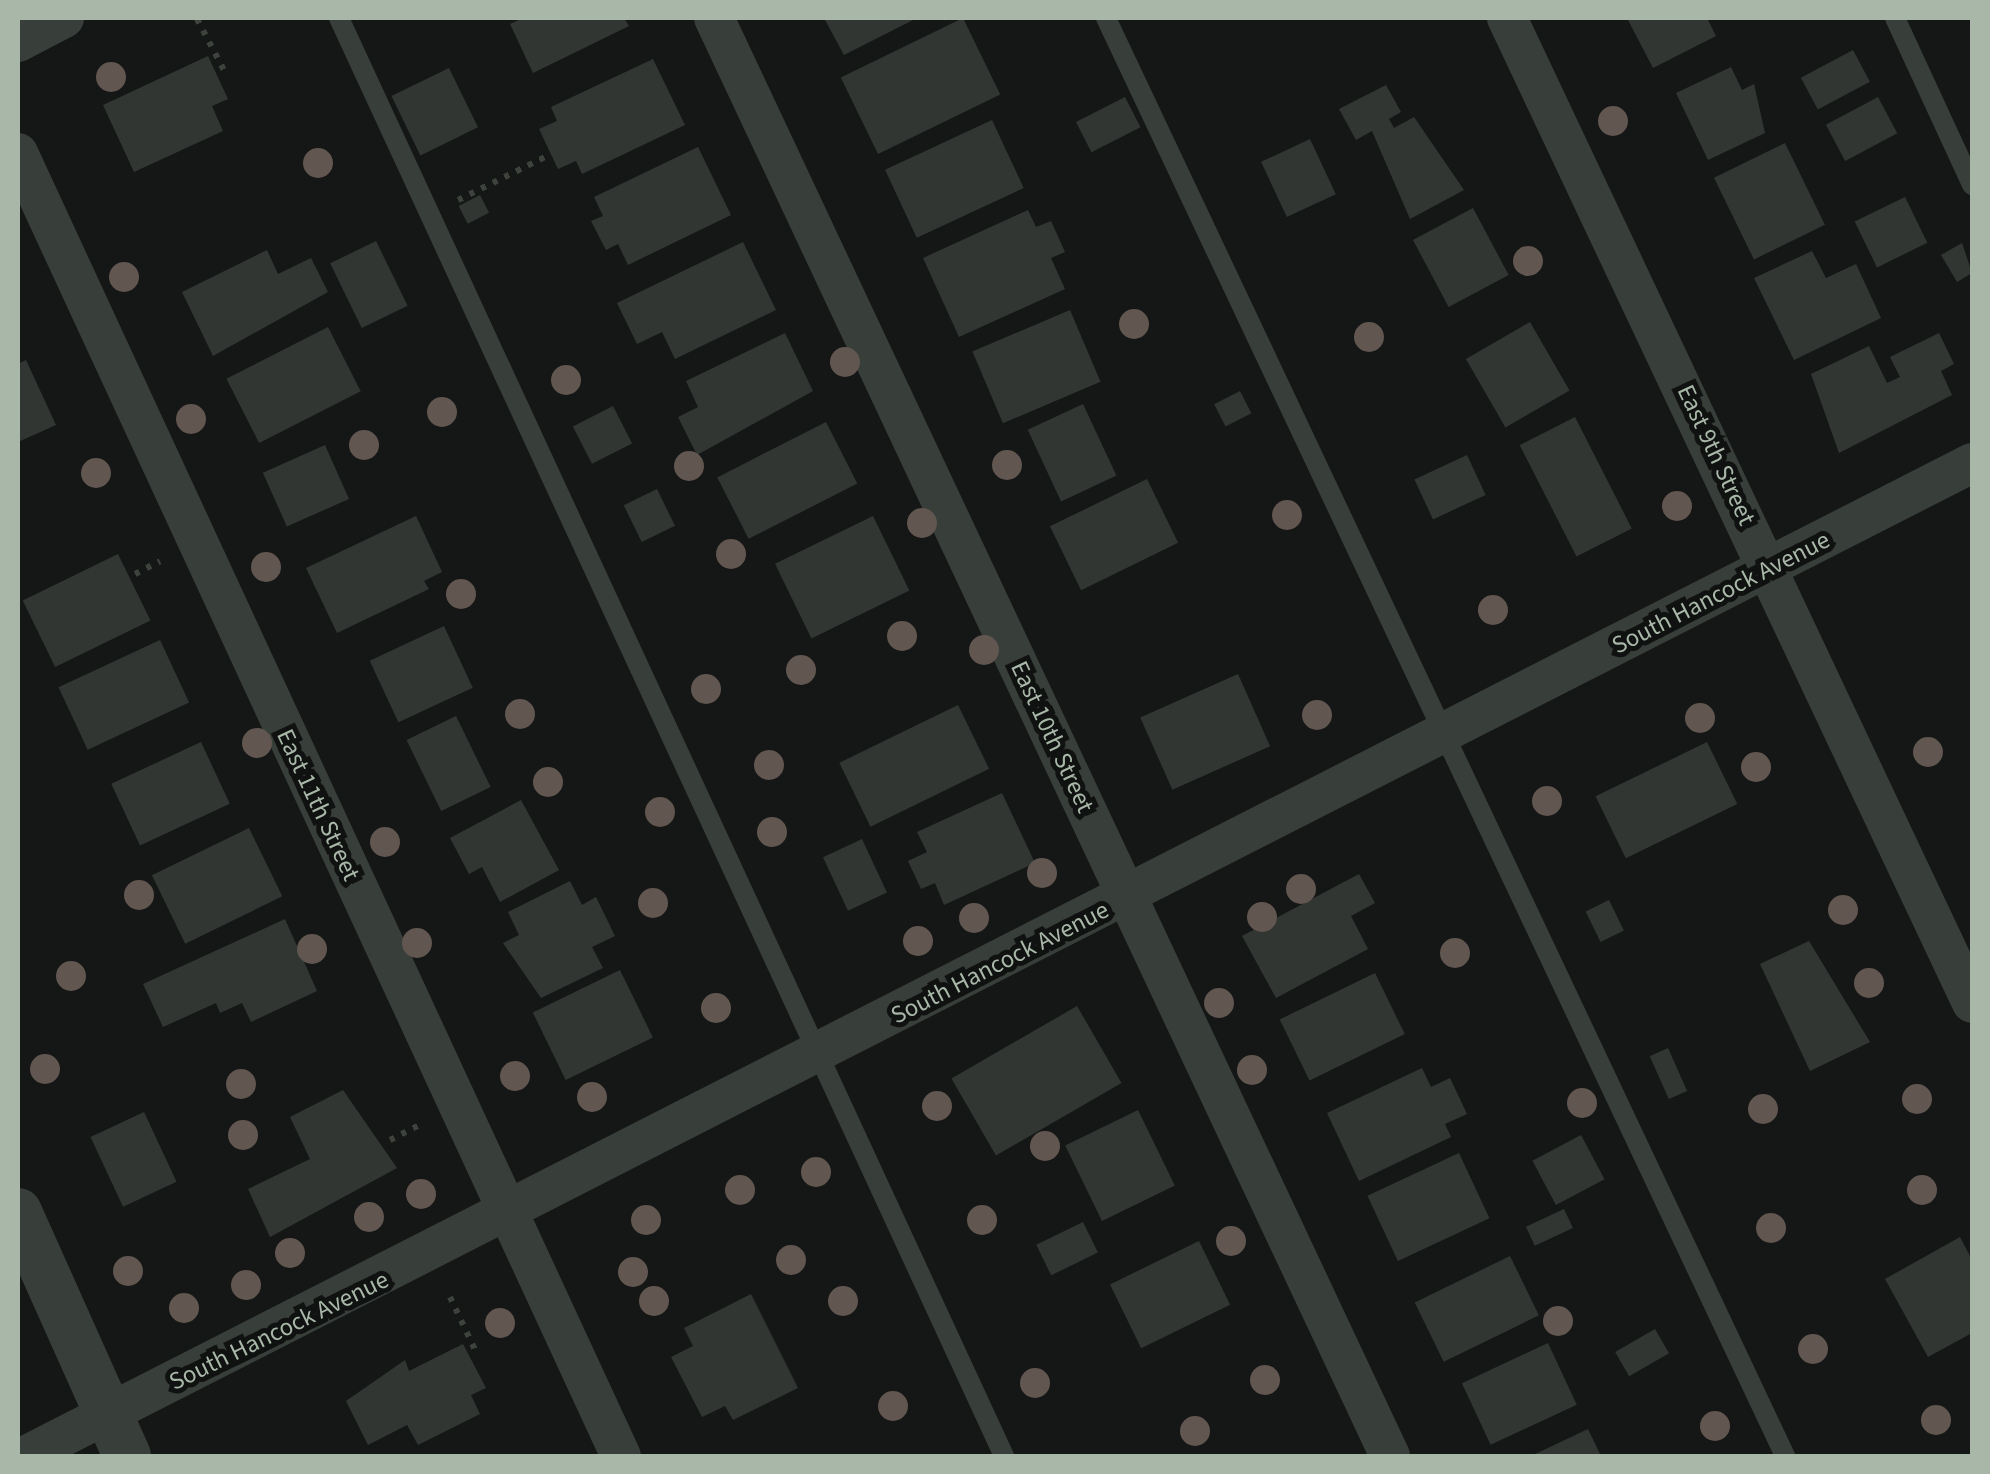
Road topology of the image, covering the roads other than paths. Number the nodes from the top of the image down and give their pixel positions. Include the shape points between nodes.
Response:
1 (64, 18) edge
2 (339, 18) edge
3 (714, 18) edge
4 (1106, 18) edge
5 (1507, 18) edge
6 (1895, 18) edge
7 (18, 42) edge
8 (18, 153) edge
9 (1972, 184) edge
10 (1972, 464) edge
11 (1769, 568) junction
12 (1448, 734) junction
13 (1127, 898) junction
14 (1972, 1003) edge
15 (816, 1058) junction
16 (18, 1212) edge
17 (508, 1216) junction
18 (118, 1436) edge
19 (25, 1456) edge
20 (620, 1456) edge
21 (1004, 1456) edge
22 (1390, 1456) edge
23 (1785, 1456) edge

1 - 7 street
2 - 15 lane
3 - 13 street, East 10th Street
4 - 12 lane
5 - 11 street, East 9th Street
6 - 9 lane
8 - 17 street, East 11th Street
10 - 11 street, South Hancock Avenue
11 - 12 street, South Hancock Avenue
11 - 14 street, East 9th Street
12 - 13 street, South Hancock Avenue
12 - 23 lane
13 - 15 street, South Hancock Avenue
13 - 22 street, East 10th Street
15 - 17 street, South Hancock Avenue
15 - 21 lane
16 - 18 street
17 - 18 street, South Hancock Avenue
17 - 20 street, East 11th Street
18 - 19 street, South Hancock Avenue

